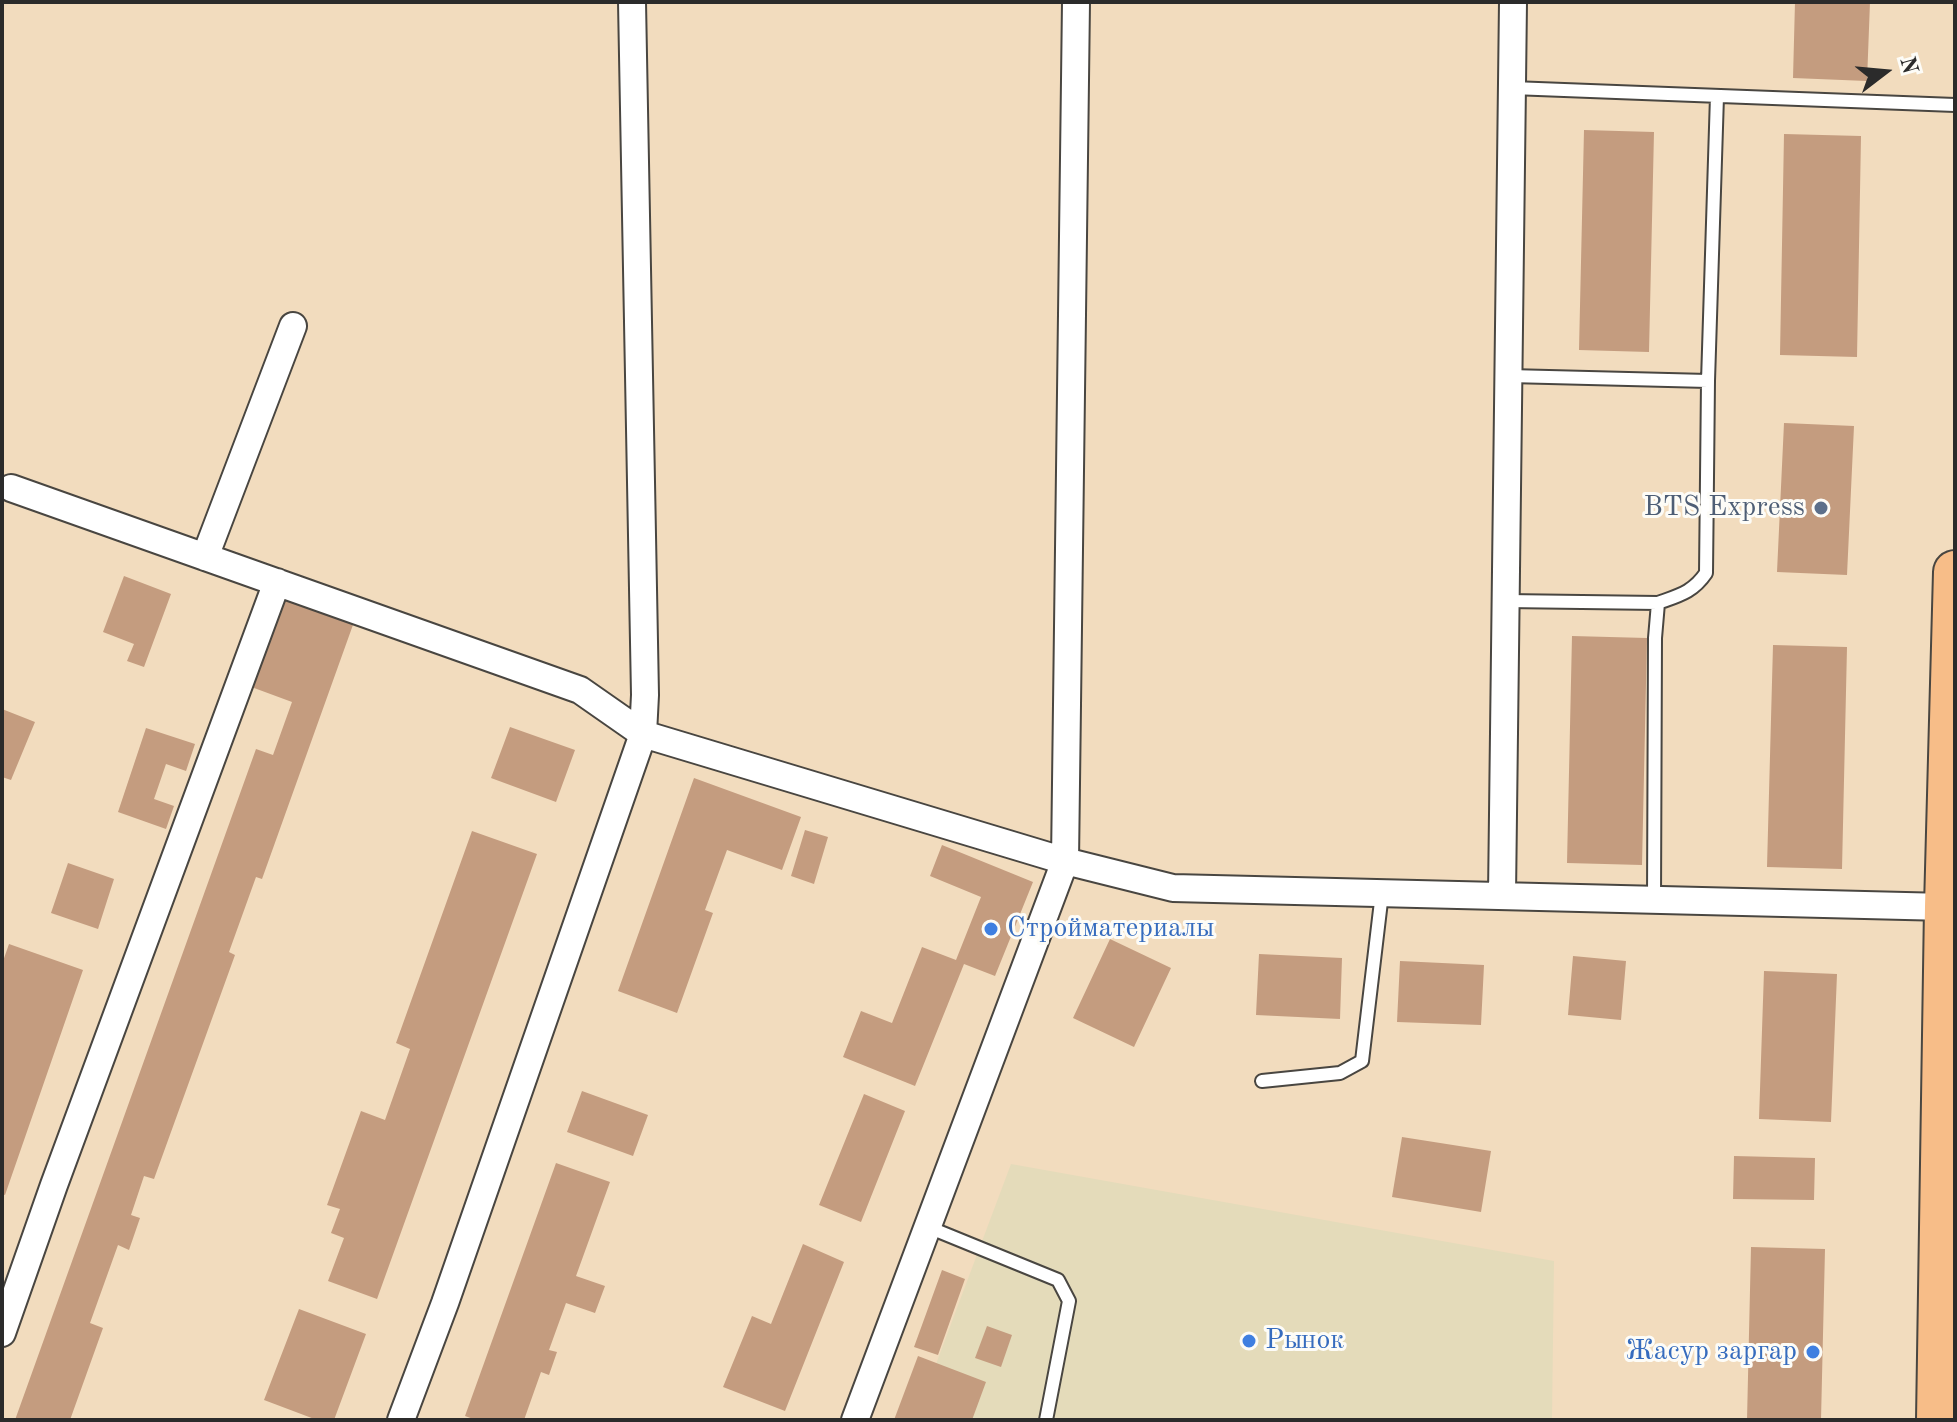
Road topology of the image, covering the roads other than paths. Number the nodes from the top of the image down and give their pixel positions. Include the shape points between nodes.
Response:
1 (632, 2) edge
2 (1076, 2) edge
3 (1513, 2) edge
4 (1512, 88) junction
5 (1717, 96) junction
6 (1955, 105) edge
7 (293, 326) dead end
8 (1509, 376) junction
9 (1708, 381) junction
10 (11, 488) dead end
11 (205, 557) junction
12 (1955, 572) edge
13 (277, 582) junction
14 (1506, 601) junction
15 (1658, 603) junction
16 (643, 734) junction
17 (1953, 769) edge
18 (1065, 861) junction
19 (1382, 892) junction
20 (1502, 895) junction
21 (1654, 899) junction
22 (1946, 907) junction
23 (1262, 1081) dead end
24 (928, 1227) junction
25 (2, 1333) edge
26 (401, 1420) edge
27 (855, 1420) edge
28 (1046, 1420) edge
29 (1938, 1420) edge

1 - 16 street
2 - 18 street
3 - 4 street
4 - 5 lane
4 - 8 street
5 - 6 lane
5 - 9 lane
7 - 11 street
8 - 9 lane
8 - 14 street
9 - 15 lane via 1706,573 1688,592
10 - 11 street
11 - 13 street
12 - 17 main road
13 - 16 street via 580,690
13 - 25 street
14 - 15 lane
14 - 20 street
15 - 21 lane
16 - 18 street
16 - 26 street
17 - 22 main road
18 - 19 street via 1173,888
18 - 24 street
19 - 20 street
19 - 23 lane via 1362,1061 1340,1073
20 - 21 street
21 - 22 street
22 - 29 main road
24 - 27 street
24 - 28 lane via 1058,1280 1069,1301

